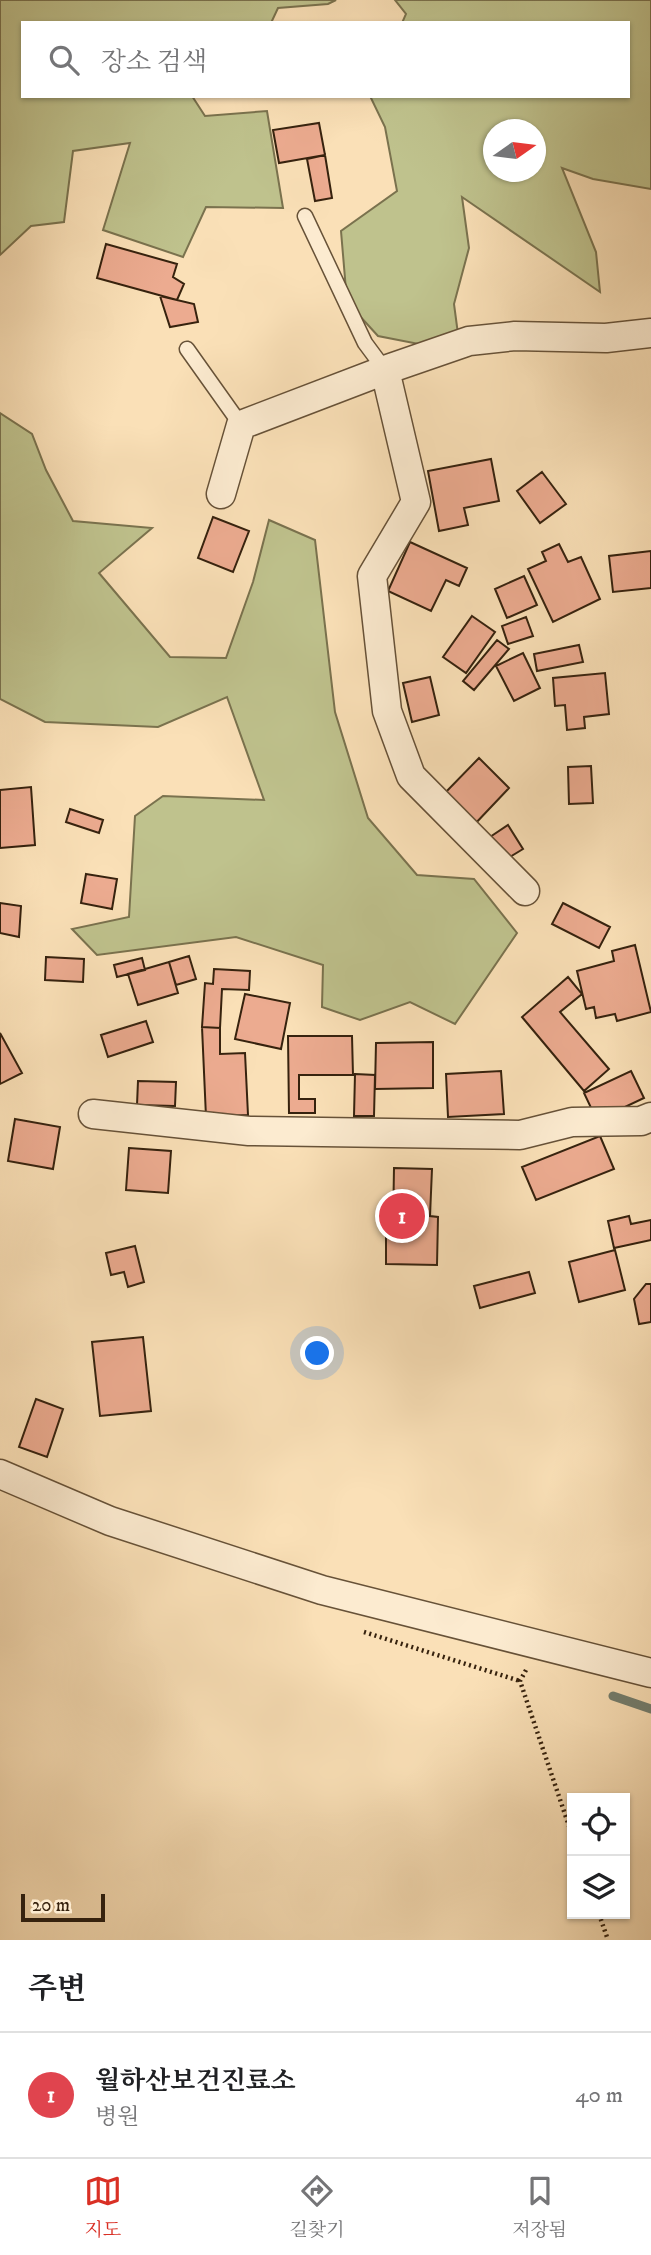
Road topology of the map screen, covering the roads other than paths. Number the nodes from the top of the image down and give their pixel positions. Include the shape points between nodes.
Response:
1 (305, 216) dead end
2 (651, 333) edge
3 (187, 349) dead end
4 (385, 370) junction
5 (241, 425) junction
6 (221, 494) dead end
7 (525, 891) dead end
8 (93, 1114) dead end
9 (651, 1117) edge
10 (0, 1474) edge
11 (651, 1673) edge

1 - 4 lane via 365,342
2 - 4 street via 606,338 515,335 469,341
3 - 5 lane
4 - 5 street
4 - 7 street via 416,502 372,576 387,711 411,776
5 - 6 street
8 - 9 street via 249,1131 520,1135 572,1122
10 - 11 street via 110,1521 308,1586

